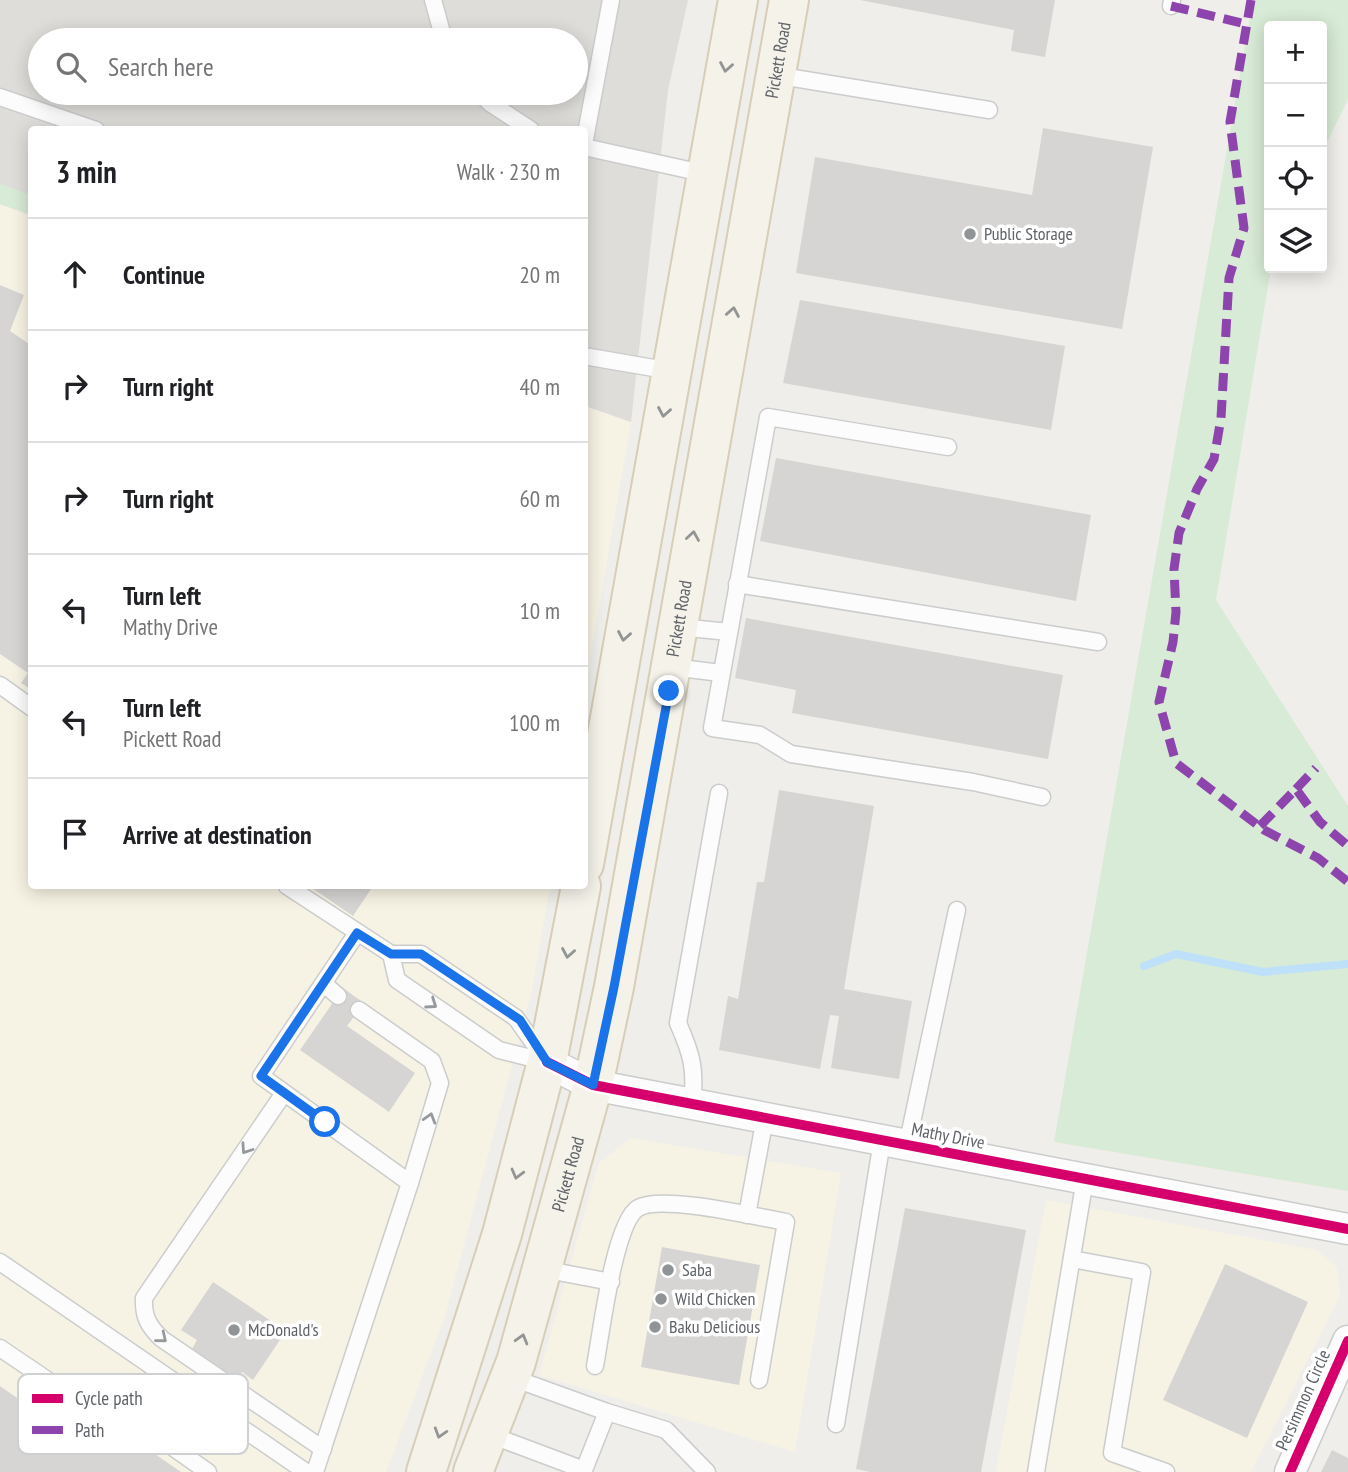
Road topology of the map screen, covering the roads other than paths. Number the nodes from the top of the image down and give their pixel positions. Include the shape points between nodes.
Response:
1 (433, 0) edge
2 (611, 0) edge
3 (738, 0) edge
4 (789, 0) edge
5 (441, 28) edge
6 (775, 75) junction
7 (0, 97) edge
8 (493, 105) edge
9 (989, 110) dead end
10 (84, 126) edge
11 (525, 126) edge
12 (588, 126) edge
13 (588, 146) edge
14 (707, 174) junction
15 (588, 357) edge
16 (671, 371) junction
17 (948, 447) dead end
18 (737, 584) junction
19 (679, 627) junction
20 (729, 632) junction
21 (1098, 642) dead end
22 (672, 667) junction
23 (721, 673) junction
24 (0, 685) edge
25 (28, 705) edge
26 (719, 793) dead end
27 (1042, 797) dead end
28 (588, 841) edge
29 (291, 889) edge
30 (580, 889) edge
31 (957, 910) dead end
32 (357, 933) junction
33 (391, 954) junction
34 (321, 989) junction
35 (335, 1000) dead end
36 (356, 1014) dead end
37 (547, 1062) junction
38 (593, 1085) junction
39 (284, 1093) junction
40 (692, 1105) junction
41 (765, 1118) junction
42 (894, 1143) junction
43 (1085, 1179) junction
44 (410, 1183) junction
45 (747, 1215) junction
46 (1348, 1229) edge
47 (1072, 1259) junction
48 (0, 1262) edge
49 (542, 1269) junction
50 (611, 1282) junction
51 (1348, 1341) edge
52 (0, 1348) edge
53 (595, 1366) dead end
54 (38, 1374) edge
55 (163, 1374) edge
56 (213, 1374) edge
57 (510, 1377) junction
58 (759, 1380) dead end
59 (248, 1398) edge
60 (607, 1412) junction
61 (836, 1424) dead end
62 (248, 1432) edge
63 (488, 1434) junction
64 (323, 1449) junction
65 (182, 1454) edge
66 (208, 1472) edge
67 (306, 1472) edge
68 (315, 1472) edge
69 (426, 1472) edge
70 (473, 1472) edge
71 (707, 1472) edge
72 (1037, 1472) edge
73 (1166, 1472) edge
74 (1290, 1472) edge

1 - 5 lane
2 - 12 lane
3 -> 14 main road
4 - 6 main road, Pickett Road
6 - 9 lane
19 -> 6 main road, Pickett Road
7 - 10 lane
8 - 11 lane
13 - 14 lane
14 - 16 main road
15 - 16 lane
16 -> 28 main road
17 - 18 lane via 768,417
18 - 20 lane
18 - 21 lane
19 - 20 lane
19 - 22 main road, Pickett Road
20 - 23 lane
22 - 23 lane
22 - 38 main road, Pickett Road
23 - 27 lane via 712,728 760,735 791,754
24 - 25 lane
26 - 40 lane via 678,1023 692,1055
29 - 32 lane
30 -> 37 main road
31 - 42 lane
32 - 33 lane
32 - 34 lane
33 - 37 lane via 421,954 516,1018
33 -> 37 lane via 397,980 499,1051
34 - 35 lane
34 - 39 lane via 261,1076
44 -> 36 lane via 440,1083 432,1061
37 - 38 street, Mathy Drive
37 -> 69 main road via 502,1234
38 - 40 street, Mathy Drive
38 - 49 main road, Pickett Road
39 - 44 lane
39 -> 56 lane via 144,1298 143,1311 150,1328
40 - 41 street, Mathy Drive
41 - 42 street, Mathy Drive
41 - 45 lane
42 - 43 street, Mathy Drive
42 - 61 lane
43 - 46 street, Mathy Drive
43 - 47 lane
44 - 64 lane
45 - 50 lane via 663,1201 638,1207 619,1241
45 - 58 lane via 786,1222
47 - 72 lane
47 - 73 lane via 1142,1272 1112,1453
48 - 55 lane
49 - 50 lane
57 -> 49 main road, Pickett Road
50 - 53 lane
51 - 74 street, Persimmon Circle
52 - 54 lane
57 - 60 lane
57 - 63 main road, Pickett Road
59 -> 64 lane
60 - 63 lane via 584,1470
60 - 71 lane via 666,1430
62 - 67 lane
63 - 70 main road, Pickett Road
64 - 68 lane
65 - 66 lane

